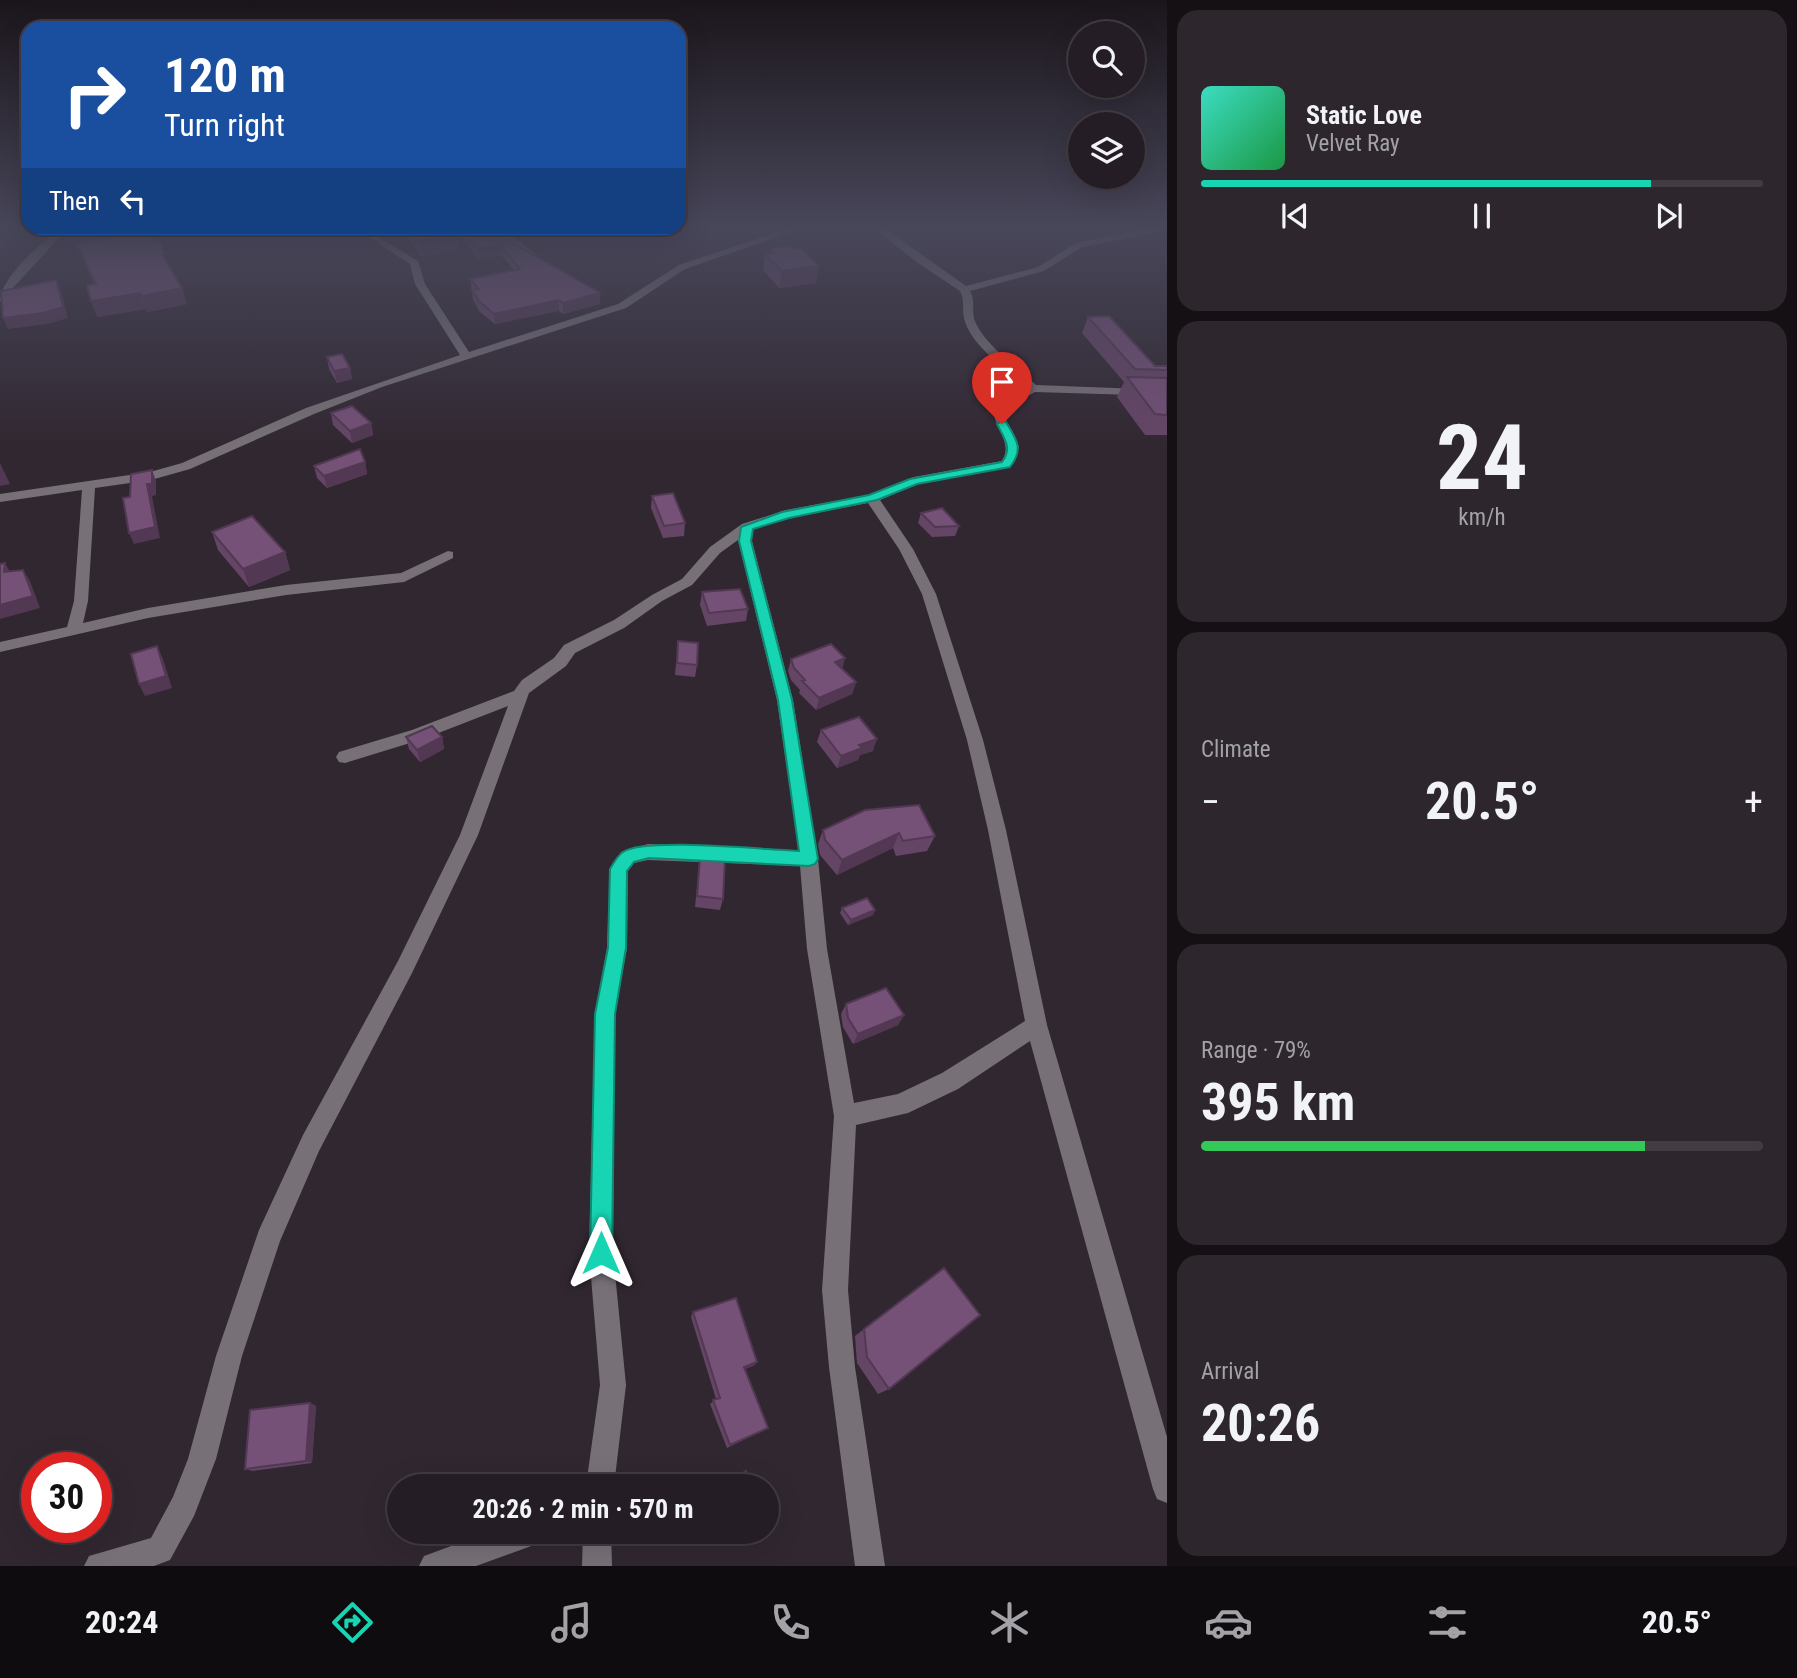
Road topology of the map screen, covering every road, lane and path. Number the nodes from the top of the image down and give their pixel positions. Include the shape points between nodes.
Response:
1 (430, 300) edge
2 (631, 300) edge
3 (968, 300) edge
4 (466, 355) junction
5 (1032, 388) junction
6 (1167, 393) edge
7 (89, 485) junction
8 (0, 498) edge
9 (872, 498) junction
10 (747, 527) junction
11 (448, 555) dead end
12 (73, 631) junction
13 (0, 647) edge
14 (520, 695) junction
15 (345, 757) dead end
16 (809, 859) junction
17 (1036, 1025) junction
18 (845, 1116) junction
19 (602, 1474) edge
20 (1167, 1489) edge
21 (497, 1544) edge
22 (597, 1544) edge
23 (162, 1558) edge
24 (99, 1566) edge
25 (434, 1566) edge
26 (597, 1566) edge
27 (870, 1566) edge

1 - 4 street
2 - 4 street
3 - 5 street via 969,318 979,338
4 - 7 street via 334,402 186,466
5 - 6 street
5 - 9 street via 999,406 1002,424 1014,446 1006,464 914,481
7 - 8 street
7 - 12 street via 81,601
9 - 10 street via 786,514
9 - 17 street via 929,594 957,680 997,830
10 - 14 street via 715,550 687,582 569,649 563,663 531,681
10 - 16 street via 745,541 785,700
11 - 12 street via 404,577 286,590
12 - 13 street
14 - 15 street
14 - 23 street via 469,835 311,1143 268,1239 229,1356 202,1459
16 - 18 street via 817,949
16 - 19 street via 649,852 628,857 619,869 617,948 605,1014 601,1253 613,1385
17 - 18 street via 950,1082 900,1105
17 - 20 street
18 - 27 street via 835,1290
21 - 25 street
22 - 26 street
23 - 24 street

